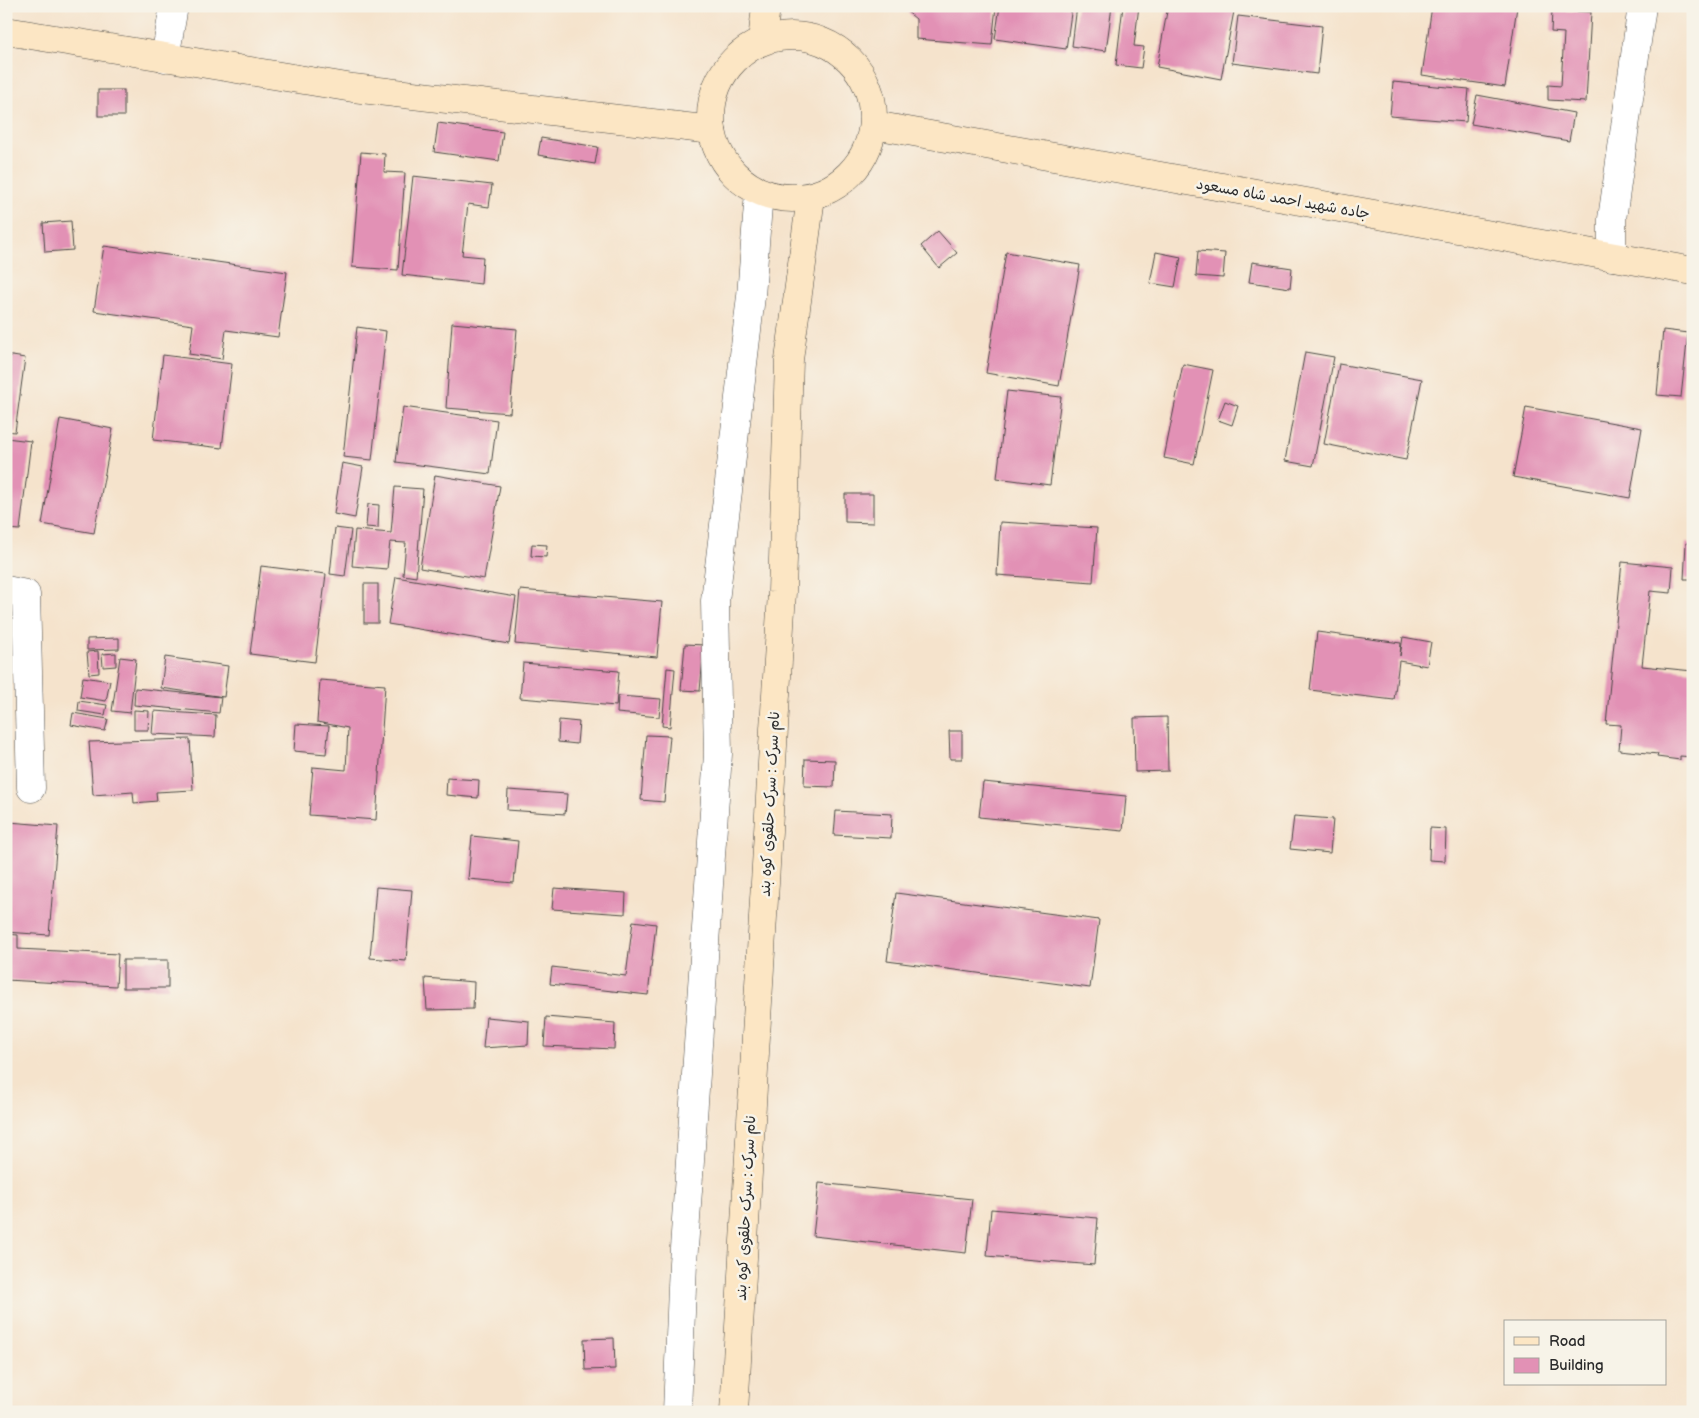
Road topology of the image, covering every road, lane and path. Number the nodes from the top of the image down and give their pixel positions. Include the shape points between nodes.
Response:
1 (174, 6) edge
2 (766, 6) edge
3 (1642, 6) edge
4 (6, 32) edge
5 (762, 41) junction
6 (165, 58) junction
7 (874, 125) junction
8 (712, 130) junction
9 (759, 192) junction
10 (811, 197) junction
11 (1612, 257) junction
12 (1693, 270) edge
13 (6, 590) edge
14 (31, 788) dead end
15 (677, 1412) edge
16 (734, 1412) edge

1 - 6 street
2 - 5 main road
3 - 11 street via 1612,219
4 - 6 main road
5 - 7 main road via 789,34 816,38 841,50 859,69 871,93
5 - 8 main road via 738,55 721,76 712,102
6 - 8 main road via 353,88
7 - 10 main road via 856,169 836,187
7 - 11 main road, جاده شهيد احمد شاه مسعود
8 - 9 main road via 720,156 737,177
9 - 10 main road via 785,199
9 - 15 street via 751,296 715,601 718,754 683,1263
10 - 16 main road, نام سرک : سرک حلقوی کوه بند via 789,360 782,592
11 - 12 main road, جاده شهيد احمد شاه مسعود
13 - 14 street via 26,594

